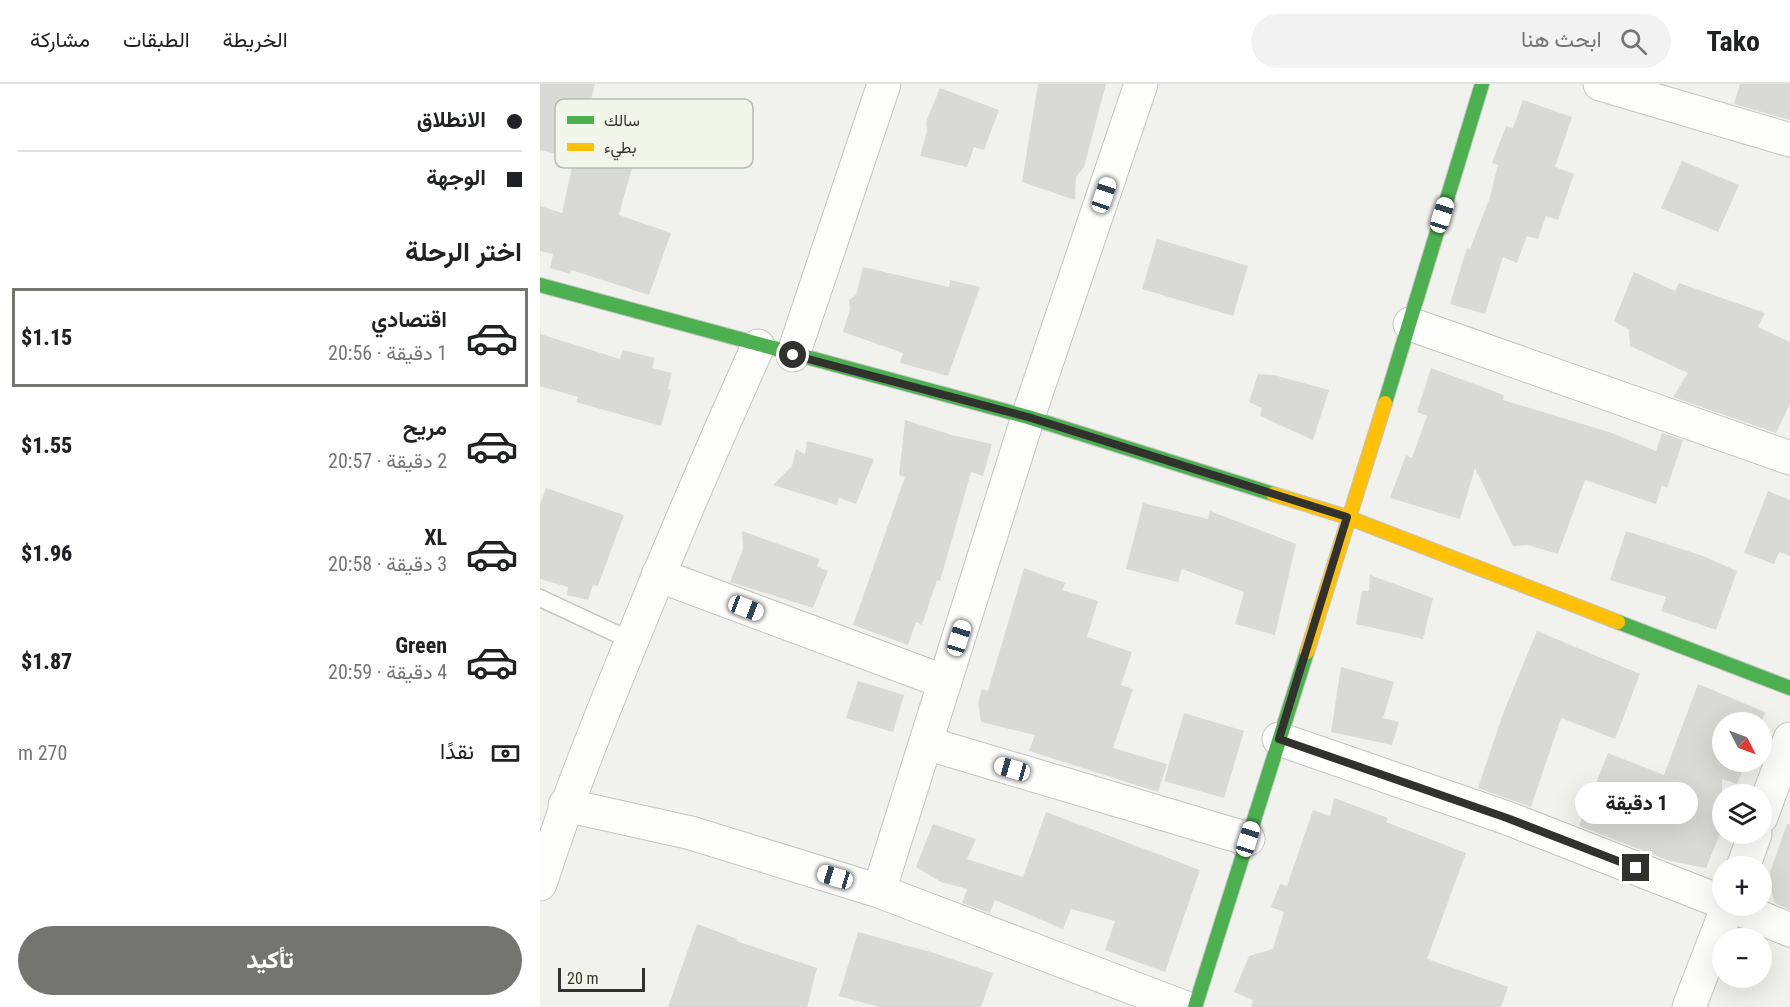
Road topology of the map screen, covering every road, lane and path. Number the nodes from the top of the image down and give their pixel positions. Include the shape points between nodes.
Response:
1 (884, 84) edge
2 (1142, 84) edge
3 (1482, 84) edge
4 (1600, 84) edge
5 (1790, 140) edge
6 (540, 285) edge
7 (1410, 324) junction
8 (758, 346) junction
9 (793, 355) junction
10 (1028, 417) junction
11 (1790, 458) edge
12 (1347, 517) junction
13 (658, 575) junction
14 (540, 598) edge
15 (632, 641) junction
16 (945, 682) junction
17 (1790, 688) edge
18 (1279, 739) junction
19 (1790, 739) edge
20 (926, 743) junction
21 (1772, 788) edge
22 (565, 805) junction
23 (1248, 839) junction
24 (540, 884) edge
25 (879, 891) junction
26 (1712, 898) edge
27 (1727, 916) edge
28 (1756, 916) edge
29 (1790, 930) edge
30 (1183, 1007) edge
31 (1195, 1007) edge
32 (1689, 1007) edge

1 - 9 street
2 - 10 street
3 - 7 street
4 - 5 street
6 - 8 street
7 - 11 street
7 - 12 street
8 - 9 street
8 - 13 street
9 - 10 street
10 - 12 street
10 - 16 street
12 - 17 street
12 - 18 street
13 - 15 street
13 - 16 street
14 - 15 lane
15 - 22 street
16 - 20 street
18 - 23 street
18 - 26 street via 1507,818
19 - 21 street
20 - 23 street
20 - 25 street
22 - 24 street
22 - 25 street via 691,834
23 - 31 street
25 - 30 street
27 - 32 street
28 - 29 street

